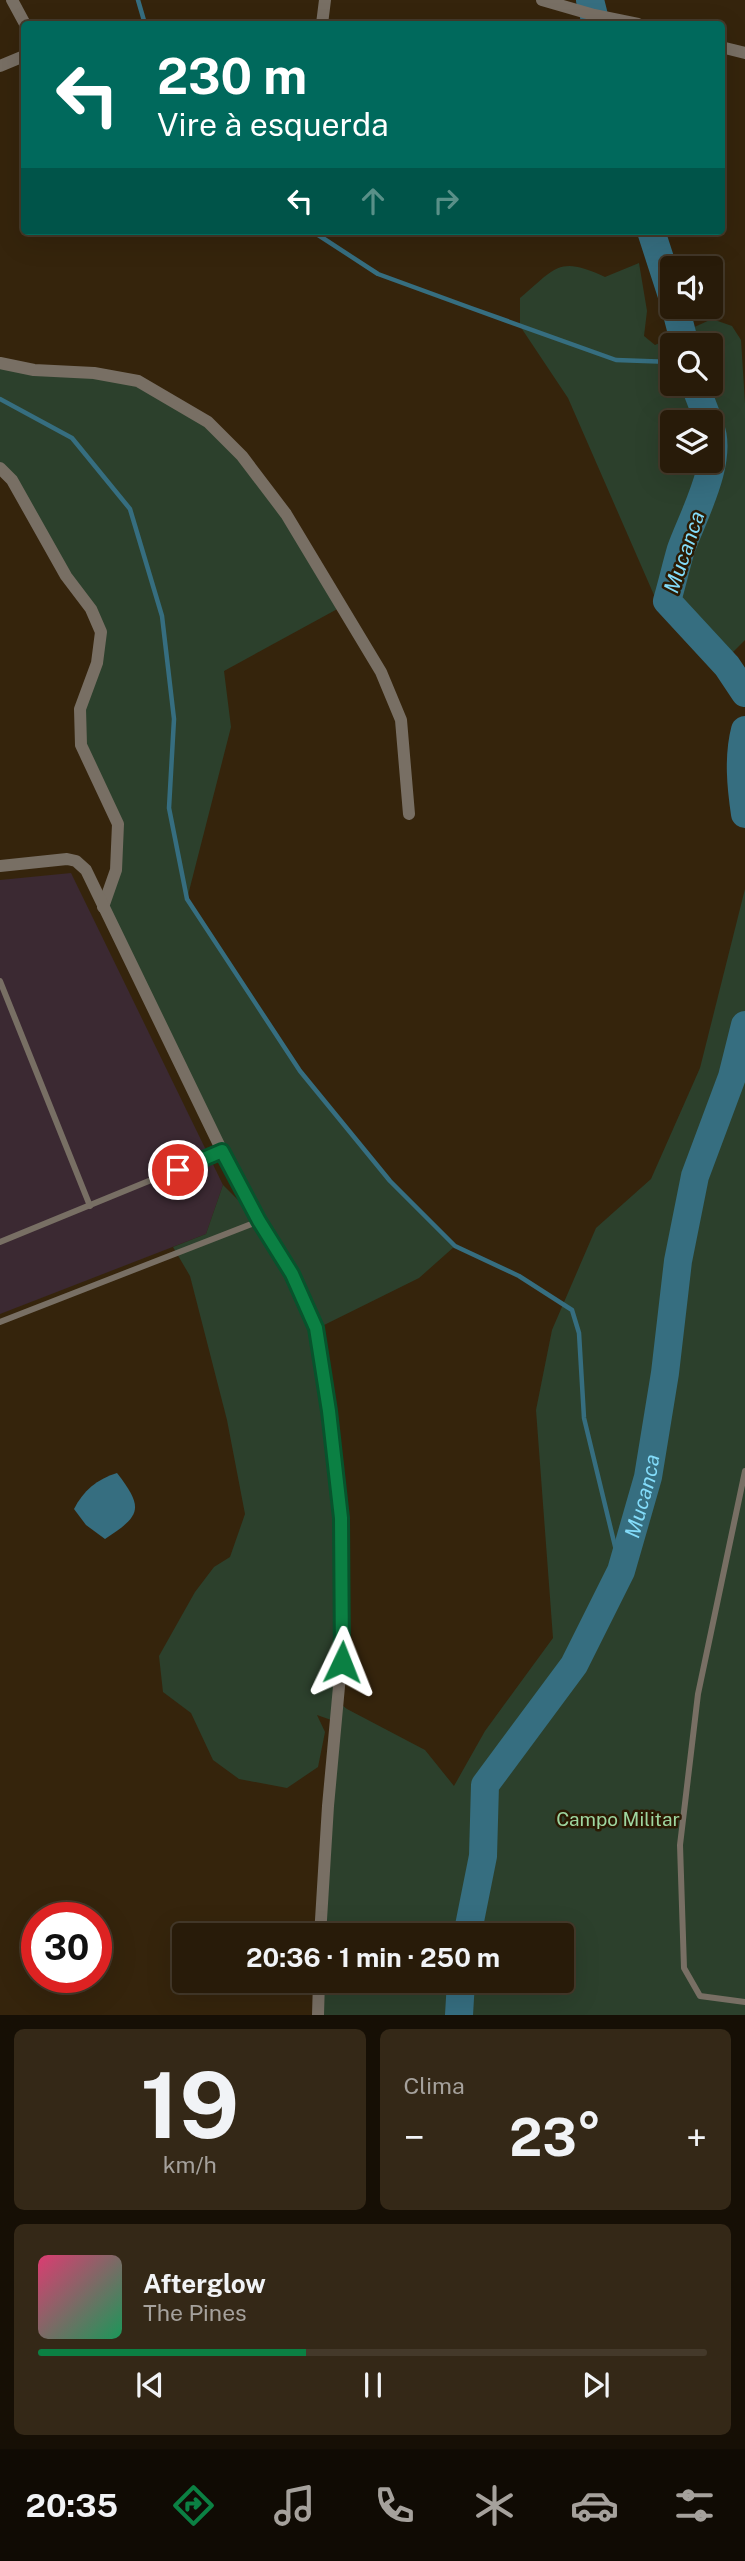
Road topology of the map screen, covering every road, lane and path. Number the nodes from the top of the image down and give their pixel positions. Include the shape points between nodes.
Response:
1 (12, 0) edge
2 (325, 0) edge
3 (542, 0) edge
4 (23, 21) edge
5 (322, 21) edge
6 (623, 21) edge
7 (725, 48) edge
8 (745, 53) edge
9 (21, 57) edge
10 (0, 66) edge
11 (0, 363) edge
12 (0, 468) edge
13 (409, 814) dead end
14 (0, 866) edge
15 (103, 907) junction
16 (0, 981) edge
17 (222, 1151) junction
18 (90, 1206) junction
19 (259, 1221) junction
20 (0, 1242) edge
21 (0, 1322) edge
22 (745, 1471) edge
23 (321, 1923) edge
24 (319, 1993) edge
25 (745, 2002) edge
26 (318, 2015) edge

1 - 4 street
2 - 5 street
3 - 6 street
7 - 8 street
9 - 10 street
11 - 13 street via 138,381 208,422 242,456 286,514 382,672 401,720
12 - 15 street via 12,480 101,632 97,663 80,709 82,745 118,824 116,870
14 - 15 street via 76,861 86,870
15 - 17 street
16 - 18 lane
17 - 18 lane
17 - 19 street
18 - 20 lane
19 - 21 lane
19 - 23 street via 292,1274 316,1328 341,1518 343,1643
22 - 25 lane via 698,1694 680,1845 684,1968 700,1996
24 - 26 street

